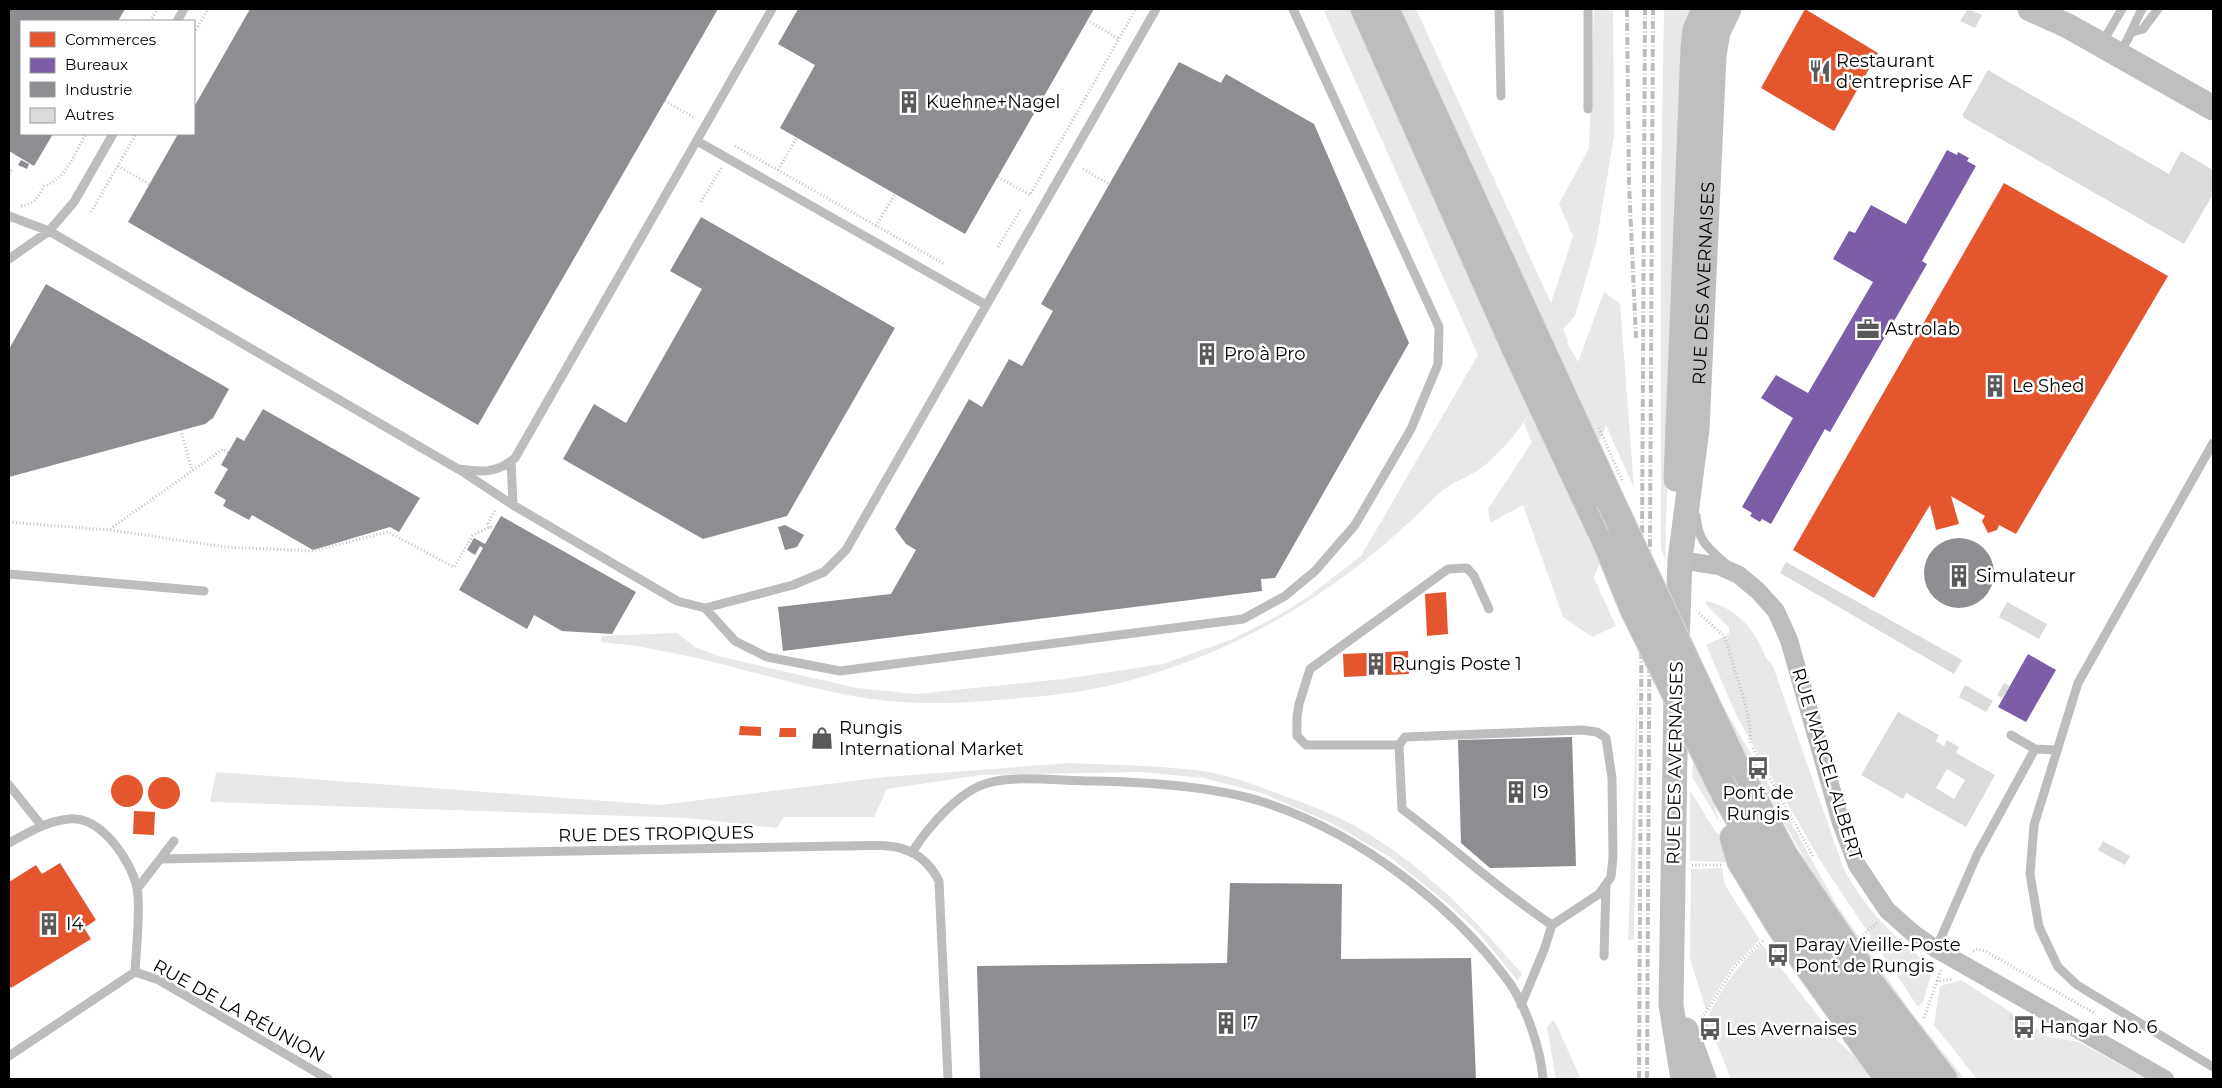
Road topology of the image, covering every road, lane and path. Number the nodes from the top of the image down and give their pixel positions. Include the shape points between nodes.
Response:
1 (158, 9) edge
2 (184, 9) edge
3 (208, 9) edge
4 (772, 9) edge
5 (1136, 9) edge
6 (1156, 9) edge
7 (1293, 9) edge
8 (1365, 9) edge
9 (1386, 9) edge
10 (1499, 9) edge
11 (1588, 9) edge
12 (1704, 9) edge
13 (1729, 9) edge
14 (2030, 9) edge
15 (2046, 9) edge
16 (2122, 9) edge
17 (2142, 9) edge
18 (2158, 9) edge
19 (151, 20) edge
20 (178, 20) edge
21 (1087, 20) dead end
22 (2068, 26) junction
23 (195, 31) edge
24 (2133, 32) junction
25 (1119, 39) junction
26 (2110, 50) junction
27 (1501, 96) dead end
28 (665, 101) dead end
29 (2213, 108) edge
30 (1588, 109) dead end
31 (693, 117) dead end
32 (85, 135) edge
33 (112, 135) edge
34 (135, 135) edge
35 (797, 137) dead end
36 (697, 141) junction
37 (735, 146) dead end
38 (118, 166) junction
39 (722, 167) dead end
40 (12, 168) dead end
41 (1083, 169) dead end
42 (778, 170) junction
43 (9, 174) edge
44 (998, 176) dead end
45 (149, 184) dead end
46 (1109, 184) dead end
47 (895, 194) dead end
48 (701, 202) dead end
49 (14, 205) dead end
50 (1021, 209) dead end
51 (92, 212) dead end
52 (9, 216) edge
53 (876, 226) junction
54 (49, 231) junction
55 (998, 246) dead end
56 (9, 259) edge
57 (944, 264) dead end
58 (1506, 300) junction
59 (986, 305) junction
60 (181, 430) dead end
61 (1696, 431) junction
62 (2213, 443) edge
63 (228, 452) dead end
64 (511, 461) junction
65 (458, 469) junction
66 (192, 471) junction
67 (513, 506) junction
68 (495, 510) dead end
69 (9, 522) edge
70 (110, 530) junction
71 (1680, 560) junction
72 (9, 574) edge
73 (1739, 575) junction
74 (1678, 590) junction
75 (204, 591) dead end
76 (705, 608) junction
77 (1489, 609) dead end
78 (2011, 735) dead end
79 (1745, 737) dead end
80 (1399, 745) junction
81 (2035, 749) junction
82 (2056, 750) junction
83 (1741, 753) junction
84 (9, 785) edge
85 (1727, 798) junction
86 (41, 826) junction
87 (174, 842) dead end
88 (9, 843) edge
89 (913, 851) junction
90 (160, 860) junction
91 (1686, 865) dead end
92 (1722, 865) dead end
93 (1818, 865) dead end
94 (1606, 883) junction
95 (137, 889) junction
96 (1552, 925) junction
97 (1875, 925) dead end
98 (1856, 930) dead end
99 (1868, 931) dead end
100 (1762, 941) dead end
101 (1866, 944) dead end
102 (1936, 949) junction
103 (1970, 955) dead end
104 (1604, 956) dead end
105 (1673, 966) junction
106 (1943, 966) dead end
107 (135, 972) junction
108 (1959, 975) dead end
109 (1937, 981) junction
110 (1521, 1005) junction
111 (1916, 1013) dead end
112 (1705, 1014) dead end
113 (2104, 1018) dead end
114 (9, 1056) edge
115 (2213, 1067) edge
116 (328, 1079) edge
117 (948, 1079) edge
118 (1543, 1079) edge
119 (1683, 1079) edge
120 (1704, 1079) edge
121 (1889, 1079) edge
122 (1916, 1079) edge
123 (1943, 1079) edge
124 (2165, 1079) edge

1 - 19 path
2 - 20 lane
3 - 23 path
4 - 36 lane
5 - 25 path
6 - 59 lane
7 - 76 lane via 1439,326 1438,364 1411,429 1355,525 1315,571 1285,596 1243,619 840,671 767,657 735,641
8 - 58 highway
9 - 58 highway
10 - 27 lane
11 - 30 lane
12 - 71 main road, RUE DES AVERNAISES via 1692,48 1676,469
13 - 61 main road, RUE DES AVERNAISES via 1718,32 1714,55
14 - 22 main road
15 - 22 main road
16 - 26 lane
17 - 24 lane
18 - 24 lane via 2143,29
21 - 25 path
22 - 26 main road
24 - 26 lane
25 - 44 path via 1030,195
26 - 29 main road
28 - 31 path
32 - 49 path via 63,174 54,183 44,186 30,204
33 - 54 lane via 74,202
34 - 38 path
35 - 42 path
36 - 59 lane
36 - 64 lane
37 - 42 path
38 - 45 path
38 - 51 path
39 - 48 path
40 - 43 path
41 - 46 path
42 - 53 path
47 - 53 path
50 - 55 path
52 - 54 lane
53 - 57 path
54 - 56 lane
54 - 65 lane
58 - 83 highway, bridge via 1610,500 1681,656
58 - 85 highway, bridge via 1634,609
59 - 76 lane via 846,550 824,572 793,585
60 - 66 path
61 - 71 main road, RUE DES AVERNAISES
61 - 73 lane via 1696,516 1700,537 1712,554
62 - 82 lane via 2078,683
63 - 66 path via 223,449
64 - 65 lane via 485,473
64 - 67 lane
65 - 67 lane
66 - 70 path
67 - 76 lane via 678,601
68 - 70 path via 488,523 492,528 473,535 454,567 388,532 312,551 226,547
69 - 70 path
71 - 73 street, RUE MARCEL ALBERT via 1719,566
71 - 74 main road, RUE DES AVERNAISES
72 - 75 lane
73 - 102 street, RUE MARCEL ALBERT via 1776,611 1788,640 1841,823 1858,865 1887,910
74 - 83 path via 1724,636 1751,731
74 - 105 main road, RUE DES AVERNAISES
77 - 80 lane via 1467,568 1448,568 1310,669 1298,709 1297,736 1301,743
78 - 81 lane
79 - 83 path
80 - 94 lane via 1405,737 1582,730 1597,732 1606,738 1611,768 1613,856 1611,877
80 - 96 lane via 1402,809 1448,843 1490,881
81 - 82 lane
81 - 102 lane via 1977,855
82 - 115 lane via 2034,825 2030,874 2039,927 2058,966 2077,985
83 - 93 path
83 - 123 highway via 1784,856 1872,986
84 - 86 lane
85 - 121 highway via 1741,861 1756,888 1780,927
85 - 122 highway via 1769,871 1828,962
86 - 88 lane
86 - 95 lane via 70,819 91,825 111,839 130,864
87 - 90 lane
89 - 90 lane, RUE DES TROPIQUES via 885,846 839,846
89 - 110 lane via 938,817 972,791 987,783 1005,780 1108,781 1214,792 1269,804 1330,831 1406,878 1454,919 1510,983
89 - 117 lane via 931,866 939,881
90 - 95 lane
91 - 92 path
94 - 96 lane via 1593,898
94 - 104 lane
95 - 107 lane
96 - 110 lane
97 - 99 path
98 - 101 path
100 - 112 path via 1735,966
102 - 124 street, RUE MARCEL ALBERT
103 - 113 path via 1978,949 1985,951
105 - 119 main road, RUE DES AVERNAISES via 1671,1005
105 - 120 main road, RUE DES AVERNAISES via 1686,1032
106 - 109 path
107 - 114 lane, RUE DE LA RÉUNION
107 - 116 lane, RUE DE LA RÉUNION via 159,980
108 - 109 path
109 - 111 path via 1922,1020
110 - 118 lane via 1530,1024

